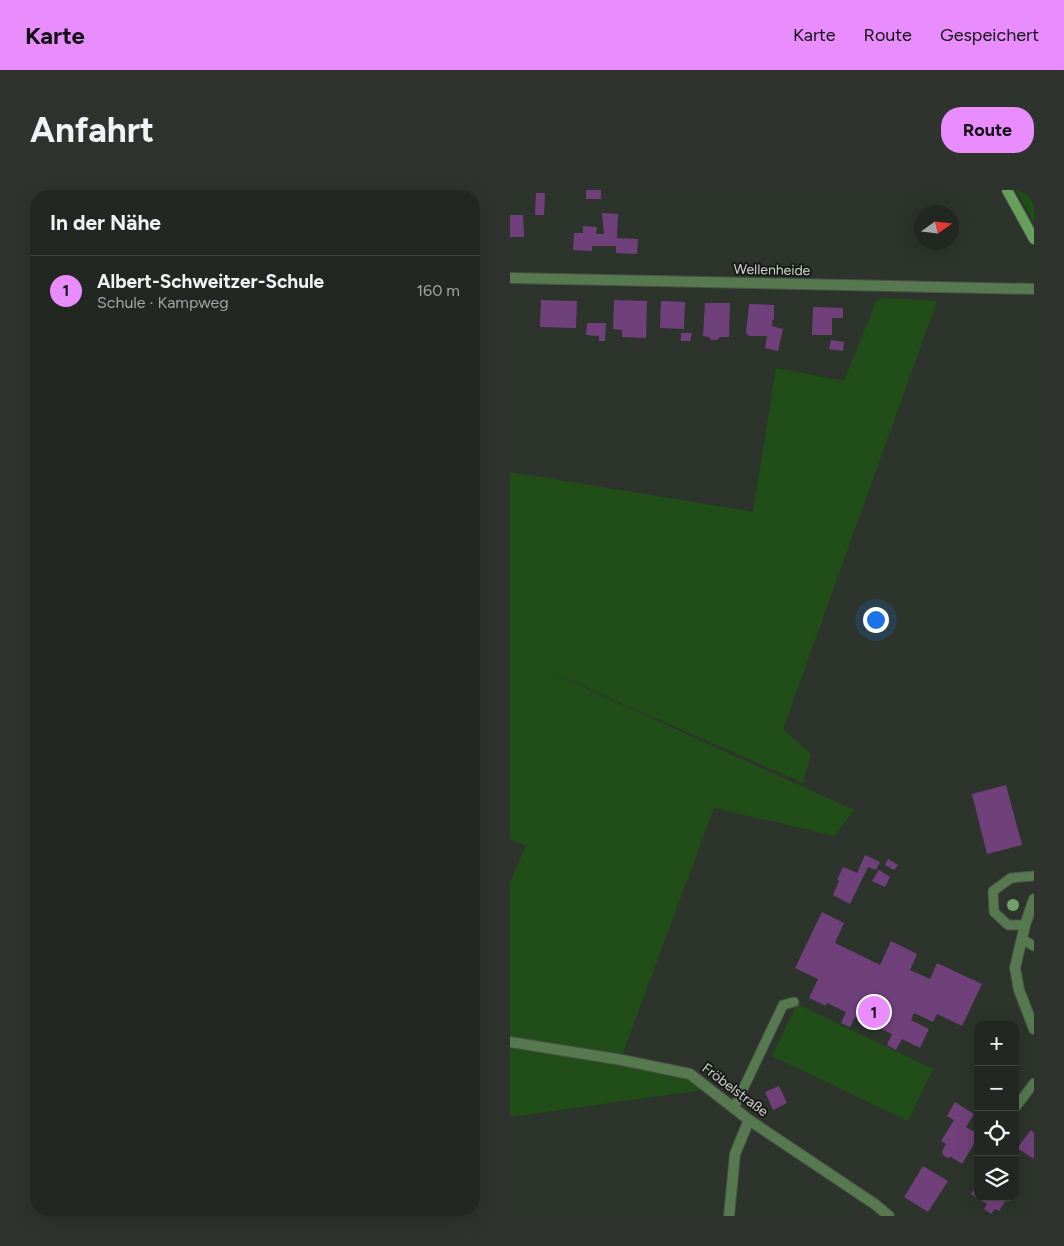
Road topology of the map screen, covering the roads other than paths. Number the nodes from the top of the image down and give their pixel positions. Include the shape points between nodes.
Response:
1 (1007, 190) edge
2 (1034, 239) edge
3 (510, 278) edge
4 (1034, 289) edge
5 (1034, 876) edge
6 (1034, 899) edge
7 (1025, 925) junction
8 (1022, 939) junction
9 (1034, 946) edge
10 (794, 1002) dead end
11 (1034, 1029) edge
12 (510, 1042) edge
13 (1034, 1083) edge
14 (1019, 1103) edge
15 (734, 1108) junction
16 (749, 1120) junction
17 (729, 1216) edge
18 (890, 1216) edge

1 - 2 main road
3 - 4 street, Wellenheide
5 - 7 lane via 1011,878 992,891 994,912 1008,925
6 - 7 street
7 - 8 street
8 - 9 lane
8 - 11 street via 1015,968 1019,990
10 - 15 lane via 783,1005
12 - 15 street, Fröbelstraße via 690,1074
13 - 14 lane
15 - 16 street, Fröbelstraße
16 - 17 street via 735,1154
16 - 18 street, Fröbelstraße

